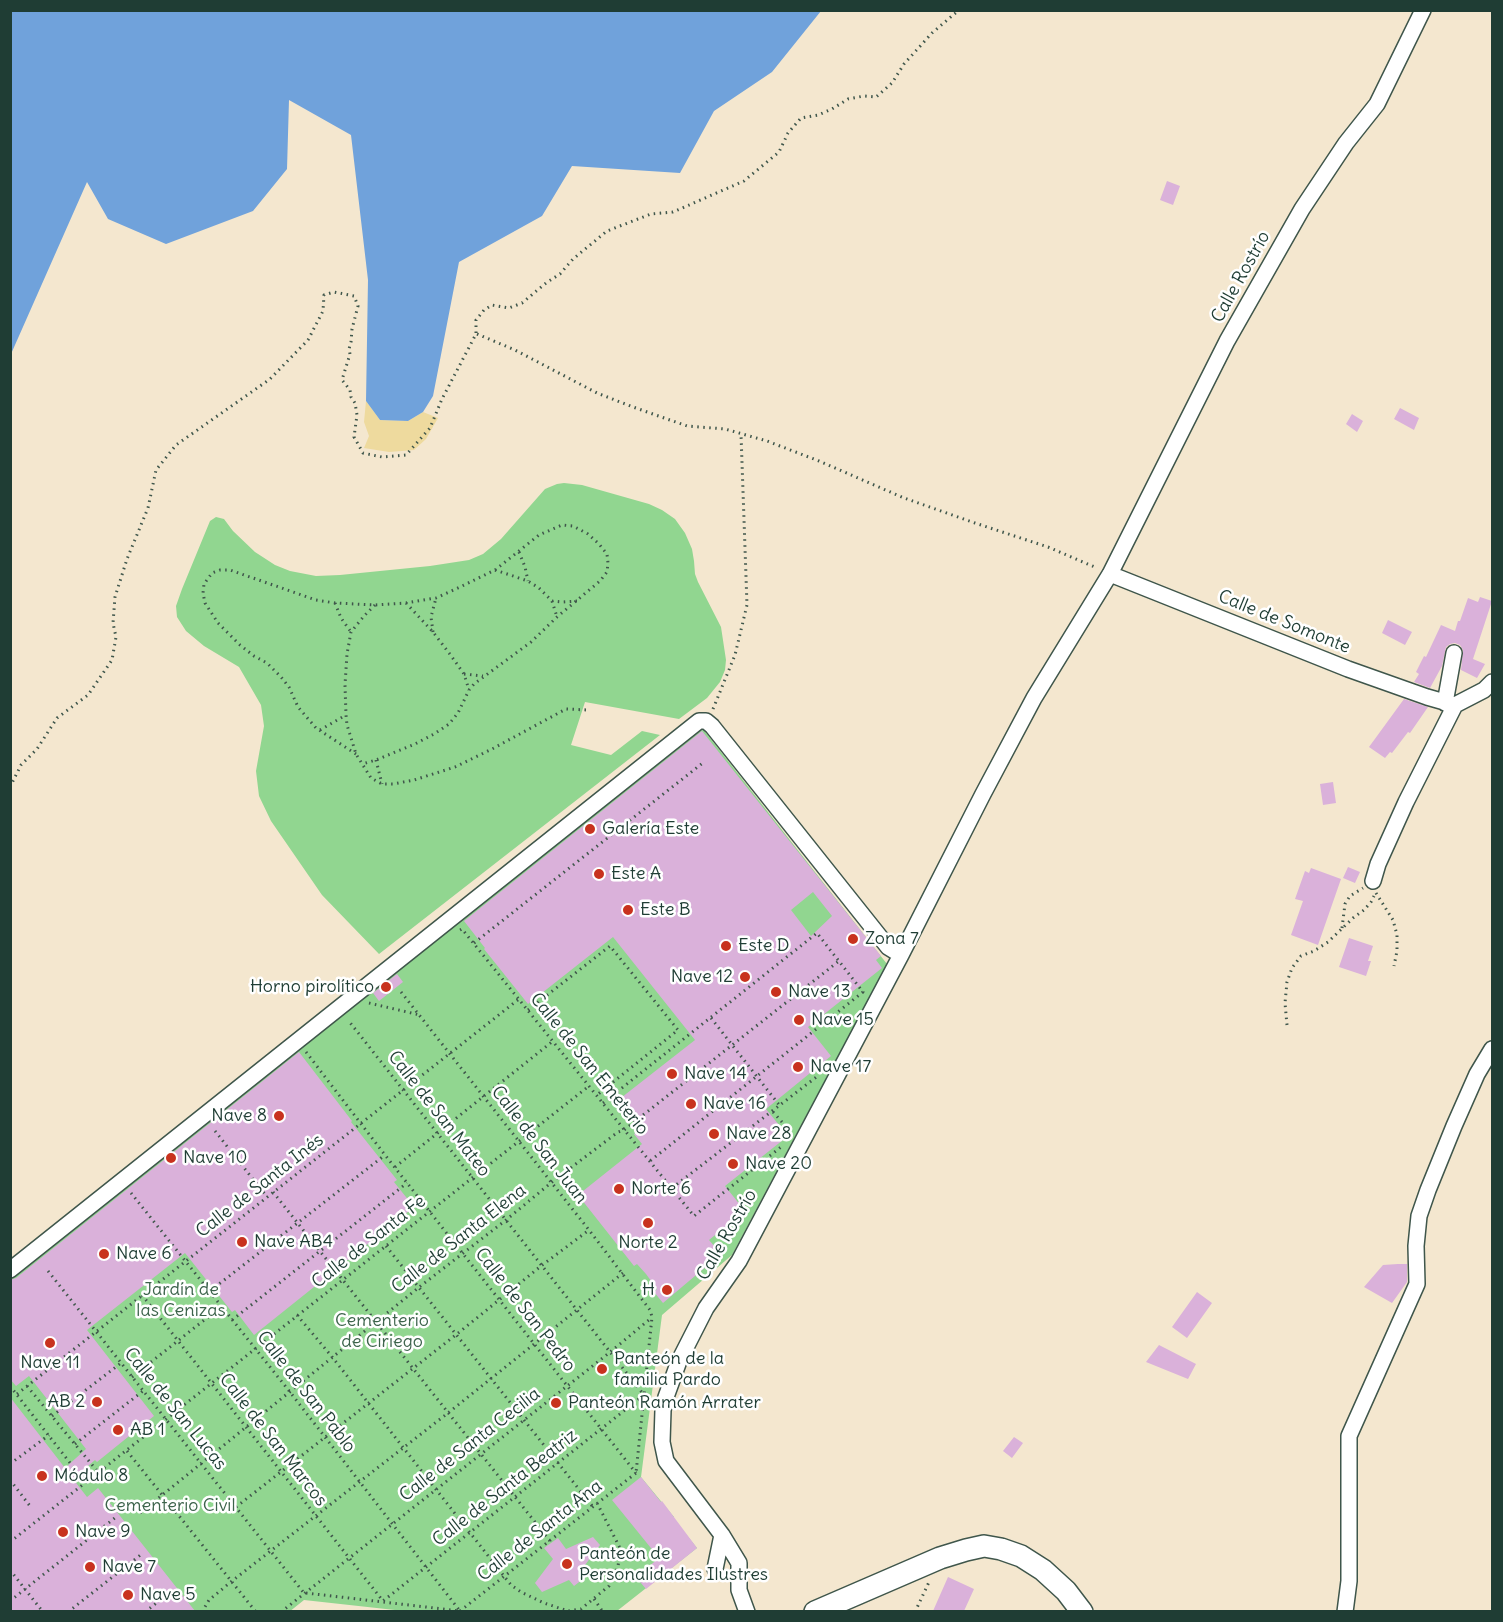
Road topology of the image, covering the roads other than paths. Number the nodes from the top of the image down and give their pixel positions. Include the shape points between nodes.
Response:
1 (1423, 10) edge
2 (1110, 574) junction
3 (1454, 653) dead end
4 (1492, 682) edge
5 (1450, 704) junction
6 (1373, 881) road end
7 (901, 956) junction
8 (1492, 1049) edge
9 (10, 1270) edge
10 (722, 1535) junction
11 (715, 1569) dead end
12 (747, 1611) edge
13 (815, 1611) edge
14 (1082, 1611) edge
15 (1345, 1611) edge

1 - 2 street, Calle Rostrío via 1377,104 1302,208 1227,341
2 - 5 street, Calle de Somonte via 1347,669
2 - 7 street, Calle Rostrío via 1034,698
3 - 5 street
4 - 5 street via 1484,690
5 - 6 street
7 - 9 street via 888,947 712,726 699,721
7 - 10 street, Calle Rostrío via 739,1261 706,1308 666,1397 662,1442 666,1461
8 - 15 street via 1477,1074 1419,1216 1417,1284 1349,1436 1349,1581
10 - 11 street
10 - 12 street, Calle Rostrío via 739,1563 739,1590
13 - 14 main road via 940,1558 984,1546 1021,1556 1043,1570

